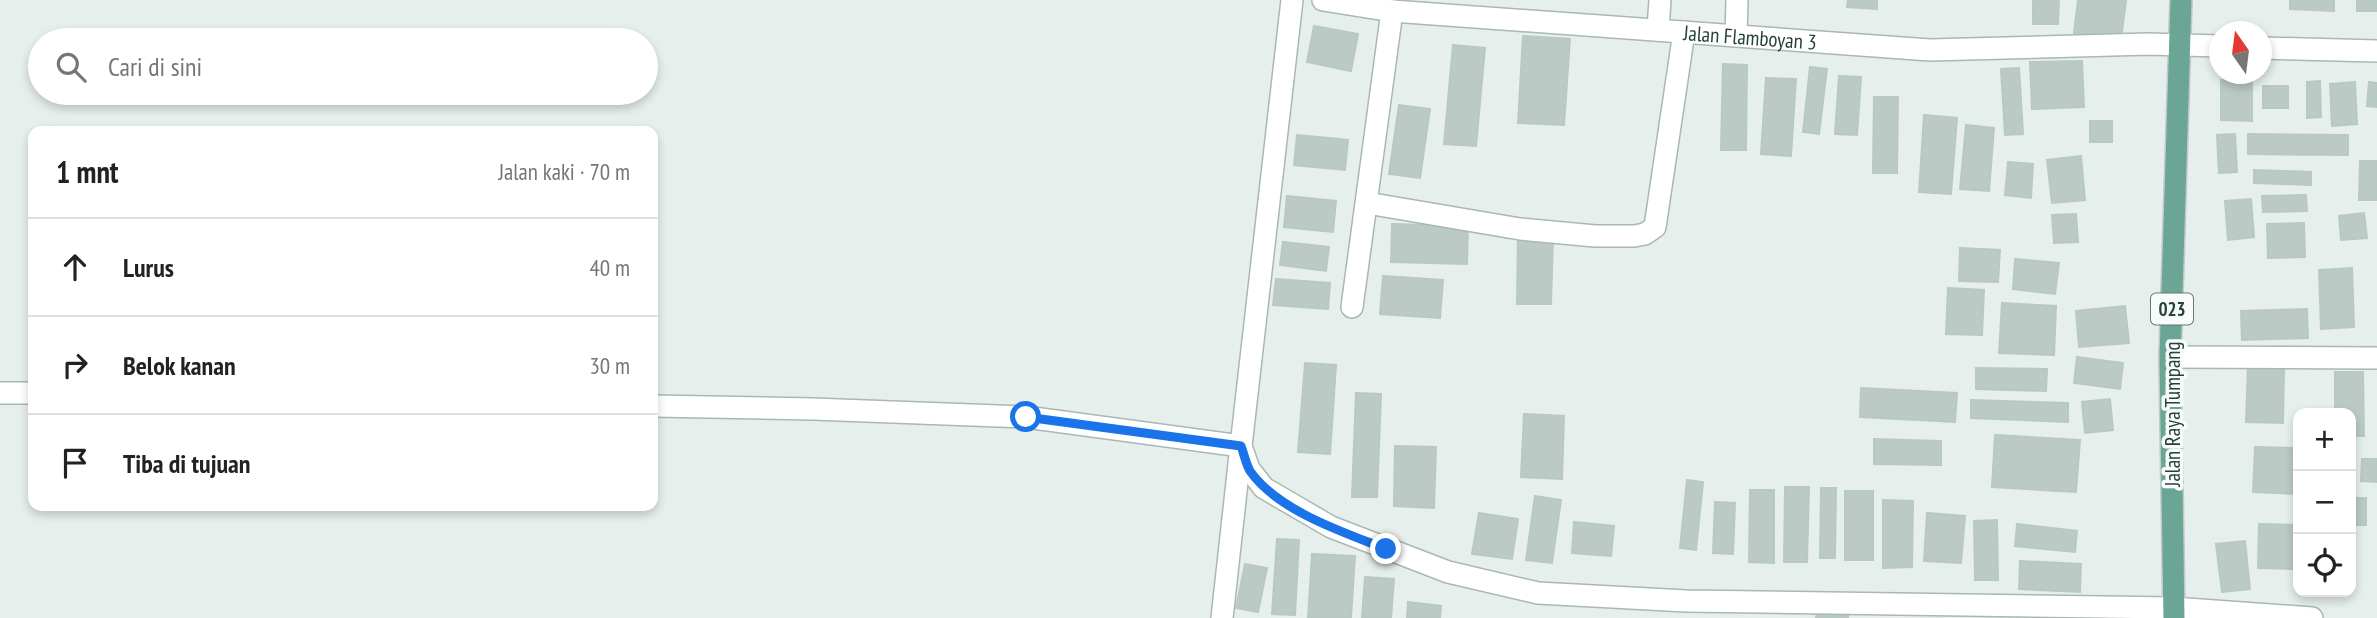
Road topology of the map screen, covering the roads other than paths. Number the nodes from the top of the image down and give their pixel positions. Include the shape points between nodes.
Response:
1 (1292, 0) edge
2 (1322, 0) edge
3 (1660, 0) edge
4 (1737, 0) edge
5 (2181, 0) edge
6 (1392, 11) junction
7 (1658, 30) junction
8 (1684, 33) junction
9 (1737, 36) junction
10 (2179, 45) junction
11 (2209, 46) edge
12 (2272, 48) edge
13 (2377, 51) edge
14 (1367, 203) junction
15 (1352, 307) dead end
16 (2171, 357) junction
17 (2377, 358) edge
18 (0, 393) edge
19 (28, 393) edge
20 (658, 407) edge
21 (1241, 446) junction
22 (2174, 613) edge
23 (1222, 618) edge
24 (2312, 618) edge

1 - 21 street
2 - 6 street, Jalan Flamboyan 3
3 - 7 street
4 - 9 street
5 - 10 main road, Jalan Raya Tumpang / 023
6 - 7 street, Jalan Flamboyan 3
6 - 14 street
7 - 8 street, Jalan Flamboyan 3
8 - 9 street, Jalan Flamboyan 3
8 - 14 street via 1655,227 1645,234 1595,236 1520,229
9 - 10 street, Jalan Flamboyan 3 via 1930,50
10 - 11 street, Jalan Flamboyan 3
10 - 16 main road, Jalan Raya Tumpang / 023
12 - 13 street
14 - 15 street
16 - 17 street
16 - 22 main road, Jalan Raya Tumpang / 023
18 - 19 street
20 - 21 street via 1026,417
21 - 22 street via 1248,469 1264,488 1331,527 1448,572 1538,593
21 - 23 street
22 - 24 street

